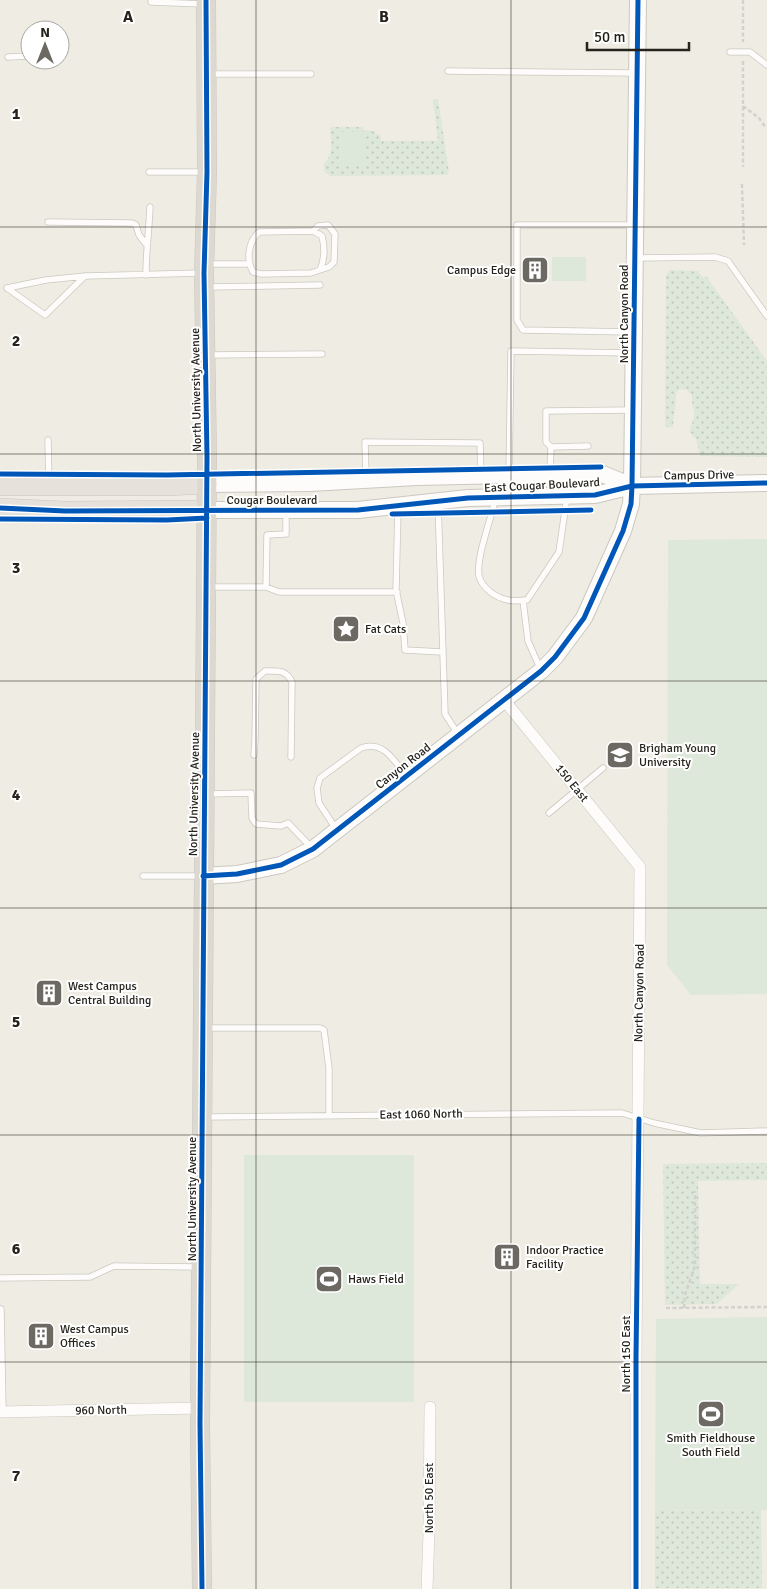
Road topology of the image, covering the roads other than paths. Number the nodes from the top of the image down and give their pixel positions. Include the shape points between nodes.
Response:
1 (638, 0) edge
2 (151, 2) dead end
3 (206, 2) edge
4 (730, 52) dead end
5 (20, 56) edge
6 (8, 57) dead end
7 (767, 65) edge
8 (448, 71) dead end
9 (207, 74) junction
10 (311, 74) dead end
11 (637, 74) junction
12 (149, 172) dead end
13 (207, 172) junction
14 (150, 206) dead end
15 (48, 222) dead end
16 (635, 224) junction
17 (313, 231) junction
18 (146, 244) junction
19 (634, 258) junction
20 (249, 264) junction
21 (320, 270) junction
22 (146, 275) junction
23 (204, 275) junction
24 (85, 276) junction
25 (320, 286) dead end
26 (767, 316) edge
27 (634, 332) junction
28 (634, 353) junction
29 (322, 354) dead end
30 (206, 355) junction
31 (633, 410) junction
32 (48, 440) dead end
33 (588, 446) dead end
34 (551, 447) junction
35 (550, 473) junction
36 (509, 474) junction
37 (480, 475) junction
38 (358, 480) junction
39 (767, 483) edge
40 (207, 484) junction
41 (0, 486) edge
42 (49, 486) junction
43 (632, 486) junction
44 (567, 496) junction
45 (496, 498) junction
46 (446, 501) junction
47 (398, 506) junction
48 (0, 508) edge
49 (207, 510) junction
50 (286, 510) junction
51 (266, 586) junction
52 (206, 588) junction
53 (397, 592) junction
54 (522, 600) junction
55 (584, 618) joint
56 (442, 652) junction
57 (541, 670) junction
58 (504, 700) junction
59 (459, 735) junction
60 (254, 754) dead end
61 (291, 757) dead end
62 (603, 768) dead end
63 (406, 777) junction
64 (577, 790) junction
65 (204, 794) junction
66 (549, 812) dead end
67 (338, 830) junction
68 (313, 849) junction
69 (640, 867) joint
70 (143, 876) dead end
71 (203, 876) junction
72 (202, 1028) junction
73 (329, 1115) junction
74 (202, 1116) junction
75 (639, 1119) junction
76 (767, 1131) edge
77 (201, 1267) junction
78 (0, 1278) edge
79 (2, 1309) dead end
80 (430, 1407) dead end
81 (201, 1408) junction
82 (1, 1412) edge
83 (202, 1589) edge
84 (427, 1589) edge
85 (636, 1589) edge

1 - 11 main road, North Canyon Road
2 - 3 lane
3 - 9 highway, North University Avenue
4 - 7 lane via 750,52
5 - 6 lane
8 - 11 lane
9 - 10 lane
9 - 13 highway, North University Avenue
11 - 16 main road, North Canyon Road
12 - 13 lane
13 - 23 highway, North University Avenue
14 - 18 lane
15 - 18 lane via 132,223 136,224
16 - 19 main road, North Canyon Road
16 - 27 lane via 517,225 517,320 523,330
17 - 20 lane via 260,232 251,242
17 - 21 lane via 322,236 324,245 324,262
17 - 21 lane via 318,226 328,226 335,234 334,262
18 - 22 lane
19 - 26 lane via 715,257 728,261
19 - 27 main road, North Canyon Road
20 - 21 lane via 253,272 261,274
20 - 23 lane
22 - 23 lane
22 - 24 lane
23 - 25 lane
23 - 30 highway, North University Avenue
24 - 24 lane via 45,315 7,288 46,280
27 - 28 main road, North Canyon Road
28 - 31 main road, North Canyon Road
28 - 36 lane via 512,352
29 - 30 lane
30 - 40 highway, North University Avenue
31 - 34 lane via 546,411 546,442
31 - 43 main road, North Canyon Road
32 - 42 lane
33 - 34 lane
34 - 35 lane
35 - 36 main road, East Cougar Boulevard
35 - 43 main road, East Cougar Boulevard via 600,473
36 - 37 main road, East Cougar Boulevard
37 - 38 main road, East Cougar Boulevard
37 - 38 lane via 480,443 366,442
38 - 40 main road, Cougar Boulevard
39 - 43 main road, Campus Drive
40 - 42 main road, Cougar Boulevard
40 - 49 highway, North University Avenue
41 - 42 main road, Cougar Boulevard
43 - 44 main road, East Cougar Boulevard via 595,495
43 - 55 main road, North Canyon Road via 631,504 623,531
44 - 45 main road, East Cougar Boulevard
44 - 54 lane via 559,552 527,600
45 - 46 main road, East Cougar Boulevard
45 - 54 lane via 480,560 480,577 495,596
46 - 47 main road, Cougar Boulevard
46 - 56 lane
47 - 50 main road, Cougar Boulevard via 358,510
47 - 53 lane
48 - 49 main road, Cougar Boulevard
49 - 50 main road, Cougar Boulevard
49 - 52 highway, North University Avenue
50 - 51 lane via 286,534 267,534
51 - 52 lane
51 - 53 lane via 279,592
52 - 65 highway, North University Avenue
53 - 56 lane via 405,650
54 - 57 lane via 528,641
55 - 57 main road, Canyon Road
56 - 59 lane via 444,714
57 - 58 main road, Canyon Road
58 - 59 main road, Canyon Road
58 - 64 street, 150 East
59 - 63 main road, Canyon Road
60 - 61 lane via 256,680 264,671 283,672 292,682
62 - 64 lane
63 - 67 main road, Canyon Road
63 - 67 lane via 387,751 367,746 320,778 317,788 319,803
64 - 66 lane
64 - 69 street, 150 East
65 - 68 lane via 251,793 252,818 256,824 281,826 288,823
65 - 71 highway, North University Avenue
67 - 68 main road, Canyon Road
68 - 71 main road, Canyon Road via 281,865 237,874
69 - 75 street, North Canyon Road
70 - 71 lane, Canyon Road
71 - 72 highway, North University Avenue
72 - 73 lane via 324,1030
72 - 74 highway, North University Avenue
73 - 74 lane, East 1060 North
73 - 75 lane, East 1060 North via 622,1113
74 - 77 highway, North University Avenue
75 - 76 lane, East 1060 North via 701,1133
75 - 85 street, North 150 East
77 - 78 lane via 114,1266 90,1278
77 - 81 highway, North University Avenue
79 - 82 lane
80 - 84 street, North 50 East
81 - 82 street, 960 North
81 - 83 highway, North University Avenue

